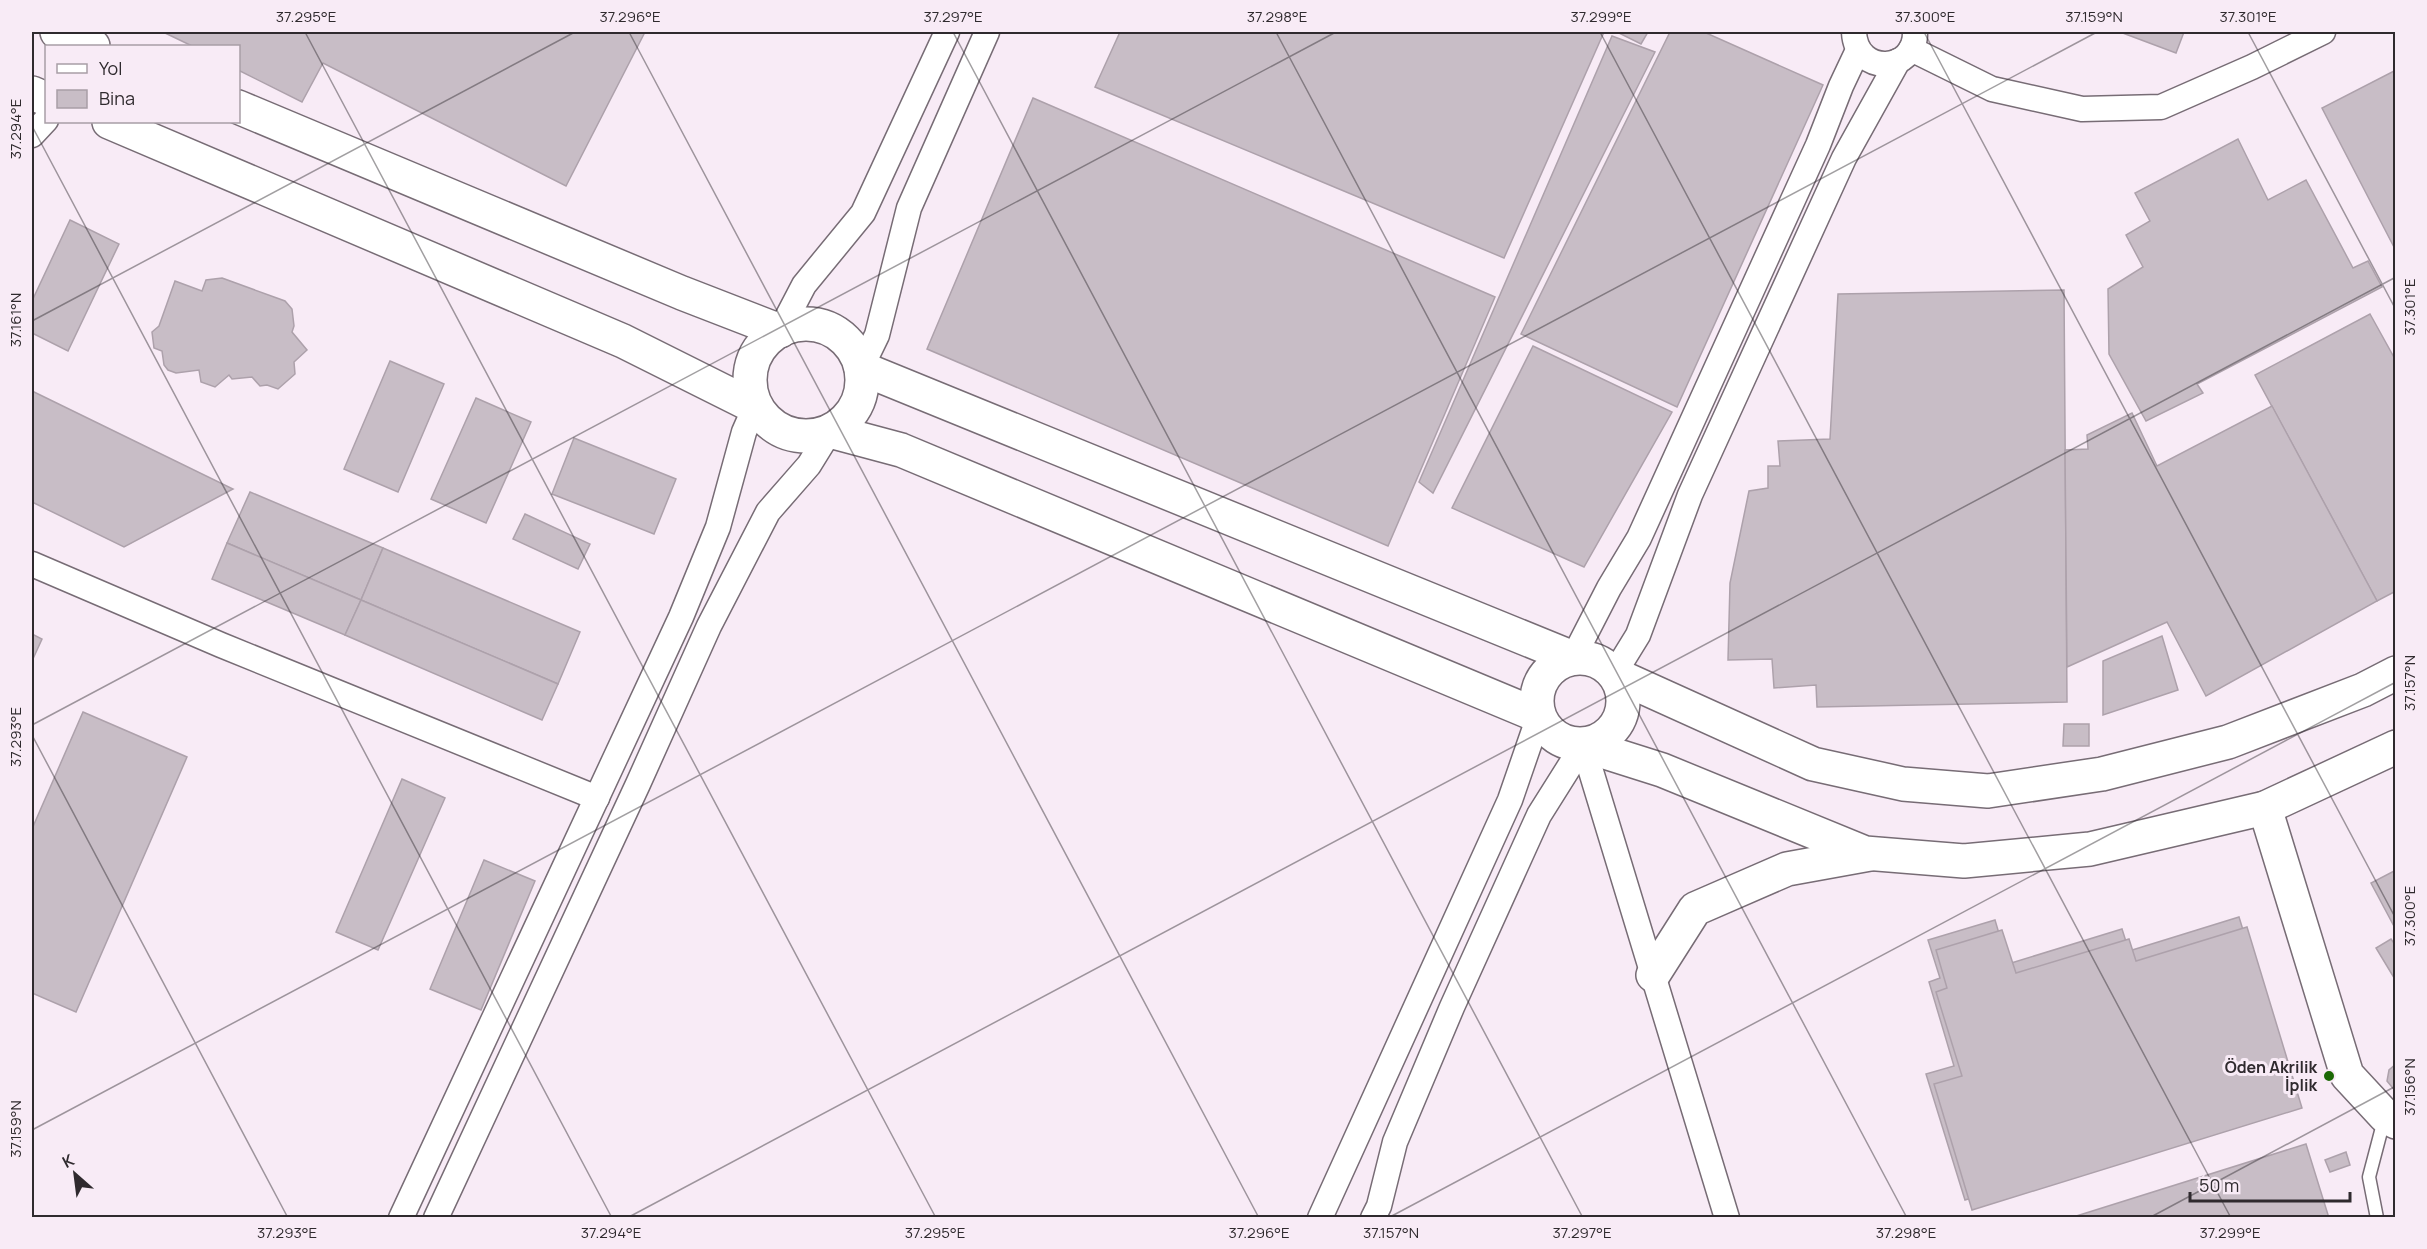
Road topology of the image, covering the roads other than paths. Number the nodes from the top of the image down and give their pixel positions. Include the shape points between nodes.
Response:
1 (57, 32) edge
2 (947, 32) edge
3 (987, 32) edge
4 (2323, 32) edge
5 (1852, 39) edge
6 (1911, 41) edge
7 (87, 45) edge
8 (240, 108) edge
9 (45, 121) edge
10 (111, 123) edge
11 (32, 135) edge
12 (780, 331) junction
13 (861, 368) junction
14 (755, 407) junction
15 (830, 431) junction
16 (32, 564) edge
17 (1573, 658) junction
18 (2396, 673) edge
19 (1614, 674) junction
20 (1539, 716) junction
21 (1583, 745) junction
22 (2396, 747) edge
23 (597, 798) junction
24 (2265, 808) junction
25 (1871, 853) junction
26 (1653, 975) junction
27 (2390, 1119) edge
28 (1379, 1214) edge
29 (401, 1218) edge
30 (436, 1218) edge
31 (1320, 1218) edge
32 (1727, 1218) edge
33 (2377, 1218) edge

1 - 7 street
2 - 12 street via 863,213 804,285
3 - 13 street via 909,207 877,335
4 - 6 street via 2252,68 2161,106 2082,109 1992,89
5 - 6 street via 1872,62 1881,64
5 - 17 street via 1841,86 1818,145 1639,538
6 - 19 street via 1839,169 1690,495 1638,635
8 - 12 street
9 - 11 street
10 - 14 street via 623,341
12 - 13 street via 808,324 827,328 854,351
12 - 14 street via 753,359 749,386
13 - 15 street via 862,388 854,411
13 - 17 street
14 - 15 street via 783,432 802,437
14 - 23 street via 744,432 718,527
15 - 20 street via 902,450
15 - 30 street via 809,465 768,512 709,626
16 - 23 street
17 - 19 street via 1594,660
17 - 20 street via 1559,663 1543,677 1536,695
18 - 19 street via 2363,690 2228,741 2102,774 1988,791 1903,784 1813,764
19 - 21 street via 1624,701 1619,722 1604,737
20 - 21 street via 1554,737
20 - 31 street via 1510,800
21 - 25 street via 1662,771
21 - 26 street
21 - 28 street via 1539,815 1452,1007 1395,1142
22 - 24 street
23 - 29 street
24 - 25 street via 2090,849 1964,861
24 - 27 street via 2347,1075
25 - 26 street via 1787,869 1695,909
26 - 32 street
27 - 33 lane via 2369,1177

